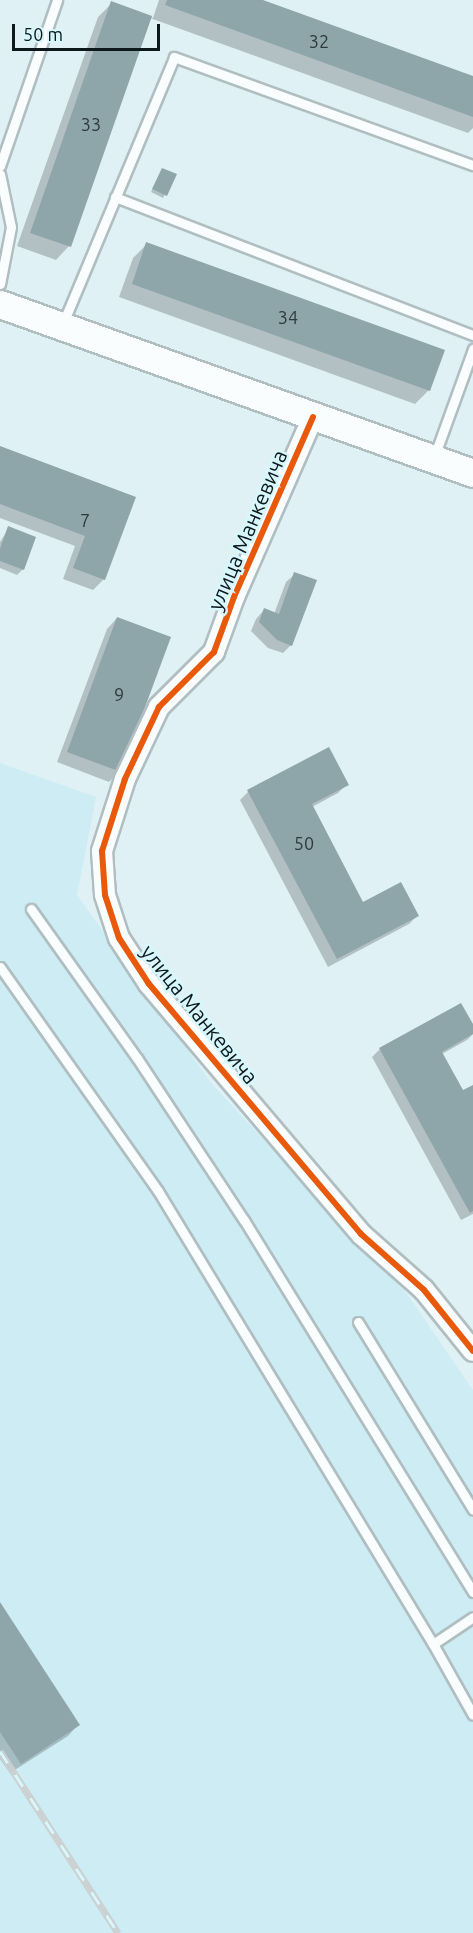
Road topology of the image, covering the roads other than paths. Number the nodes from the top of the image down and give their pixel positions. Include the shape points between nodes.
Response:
1 (57, 0) edge
2 (473, 165) edge
3 (0, 166) edge
4 (0, 174) edge
5 (115, 198) junction
6 (0, 284) edge
7 (0, 304) edge
8 (62, 325) junction
9 (473, 335) edge
10 (473, 350) edge
11 (312, 417) junction
12 (433, 459) junction
13 (473, 473) edge
14 (31, 909) dead end
15 (0, 967) edge
16 (358, 1322) dead end
17 (473, 1352) edge
18 (473, 1510) edge
19 (473, 1592) edge
20 (473, 1617) edge
21 (433, 1644) junction
22 (473, 1715) edge

1 - 3 lane
2 - 5 lane via 174,57
4 - 6 lane via 11,227
5 - 8 lane
5 - 9 lane
7 - 8 main road
8 - 11 main road
10 - 12 lane
11 - 12 main road
11 - 17 street, улица Манкевича via 214,652 159,707 125,779 102,851 105,895 119,938 149,984 361,1234 424,1290
12 - 13 main road
14 - 19 lane via 137,1058 244,1220
15 - 21 lane via 158,1191
16 - 18 lane
20 - 21 lane
21 - 22 lane

